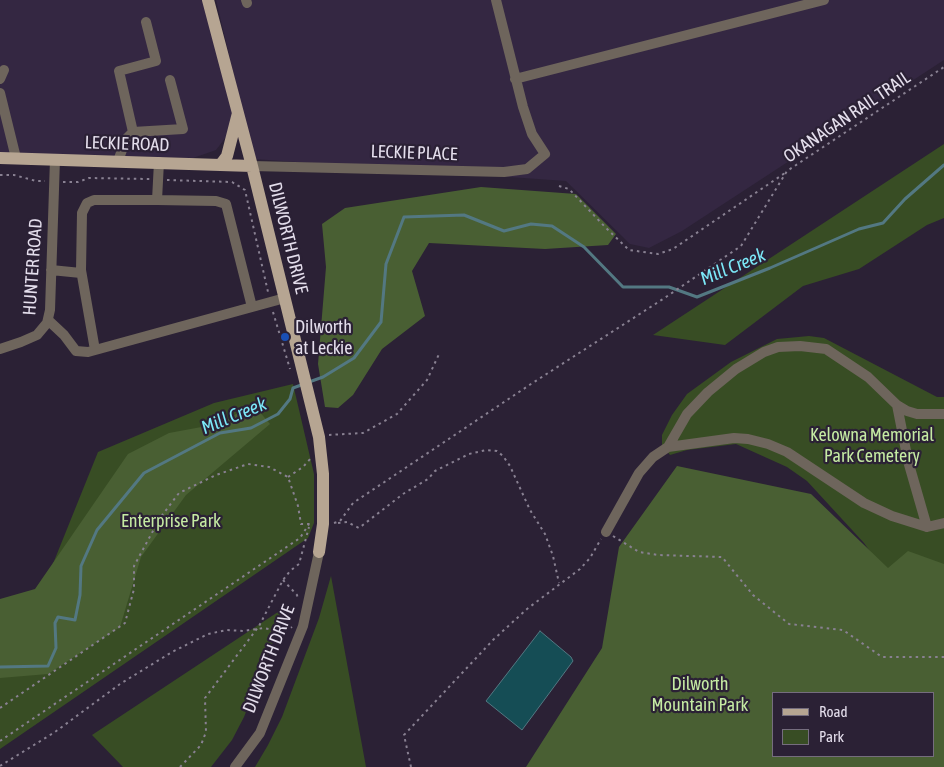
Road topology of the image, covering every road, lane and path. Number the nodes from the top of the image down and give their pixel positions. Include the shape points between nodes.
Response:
1 (208, 0) edge
2 (496, 0) edge
3 (824, 0) edge
4 (146, 22) dead end
5 (944, 67) edge
6 (515, 79) junction
7 (170, 80) dead end
8 (0, 92) edge
9 (238, 112) junction
10 (4, 130) edge
11 (133, 132) junction
12 (0, 158) edge
13 (16, 158) junction
14 (54, 159) junction
15 (118, 161) junction
16 (159, 162) junction
17 (221, 164) junction
18 (252, 166) junction
19 (787, 171) junction
20 (0, 175) edge
21 (159, 179) junction
22 (54, 181) junction
23 (559, 186) dead end
24 (157, 200) junction
25 (52, 270) junction
26 (81, 273) junction
27 (285, 298) junction
28 (270, 302) junction
29 (252, 307) junction
30 (48, 320) junction
31 (0, 349) edge
32 (95, 350) junction
33 (440, 352) dead end
34 (302, 379) junction
35 (896, 405) junction
36 (944, 414) edge
37 (319, 437) junction
38 (668, 447) junction
39 (311, 457) dead end
40 (288, 477) junction
41 (944, 523) edge
42 (309, 524) junction
43 (927, 527) junction
44 (606, 532) junction
45 (319, 552) joint
46 (283, 580) junction
47 (559, 583) junction
48 (299, 602) dead end
49 (294, 626) dead end
50 (257, 629) junction
51 (944, 656) edge
52 (0, 708) edge
53 (0, 741) edge
54 (0, 766) edge
55 (180, 767) edge
56 (235, 767) edge
57 (411, 767) edge

1 - 9 main road, DILWORTH DRIVE
2 - 6 street
3 - 6 street
4 - 11 street via 156,61 119,71
5 - 19 path, OKANAGAN RAIL TRAIL
6 - 18 street, LECKIE PLACE via 532,134 545,154 527,169 504,172
7 - 11 street via 183,129
8 - 10 street
9 - 17 main road via 227,156
9 - 18 main road, DILWORTH DRIVE
10 - 13 street
11 - 15 street via 126,139
12 - 13 main road, LECKIE ROAD
13 - 14 main road, LECKIE ROAD
14 - 15 main road, LECKIE ROAD
14 - 22 street, HUNTER ROAD
15 - 16 main road, LECKIE ROAD
16 - 17 main road, LECKIE ROAD
16 - 21 street
17 - 18 main road, LECKIE ROAD
18 - 27 main road, DILWORTH DRIVE
19 - 23 path via 672,248 658,254 629,250 569,189
19 - 47 path, OKANAGAN RAIL TRAIL via 741,246 353,503 340,521 333,523 347,522 359,528 435,471 469,454 497,451 510,466 544,534
20 - 22 path
21 - 22 path
21 - 24 street
21 - 28 path via 232,182 245,190
22 - 25 street, HUNTER ROAD
24 - 26 street via 104,199 87,203 82,213
24 - 29 street via 226,204
25 - 26 street
25 - 30 street, HUNTER ROAD
26 - 32 street
27 - 28 street
27 - 34 main road, DILWORTH DRIVE
28 - 29 street
28 - 34 path via 290,368
29 - 32 street
30 - 31 street, HUNTER ROAD via 37,335
30 - 32 street via 76,351
33 - 37 path via 427,380 397,414 363,433
34 - 37 main road, DILWORTH DRIVE
35 - 36 street via 917,414
35 - 38 street via 868,377 826,350 778,347 764,352 708,392 687,414
35 - 43 street
37 - 45 main road, DILWORTH DRIVE via 323,474 323,524
38 - 43 street via 734,438 768,444 786,452 864,503
38 - 44 street via 653,456 639,473
39 - 40 path
40 - 42 path via 301,524
40 - 52 path via 269,467 248,464 179,493 160,518 134,566 134,589 125,623
41 - 43 street
42 - 46 path via 299,564
42 - 53 path via 300,538
44 - 47 path via 580,569
44 - 51 path via 639,552 722,557 753,595 789,624 844,630 882,657
45 - 56 street, DILWORTH DRIVE via 303,626 260,733
46 - 48 path via 298,595
46 - 50 path
47 - 57 path via 493,640 404,734
49 - 50 path via 279,631
50 - 54 path via 208,634 172,652
50 - 55 path via 205,698 206,732 201,744

